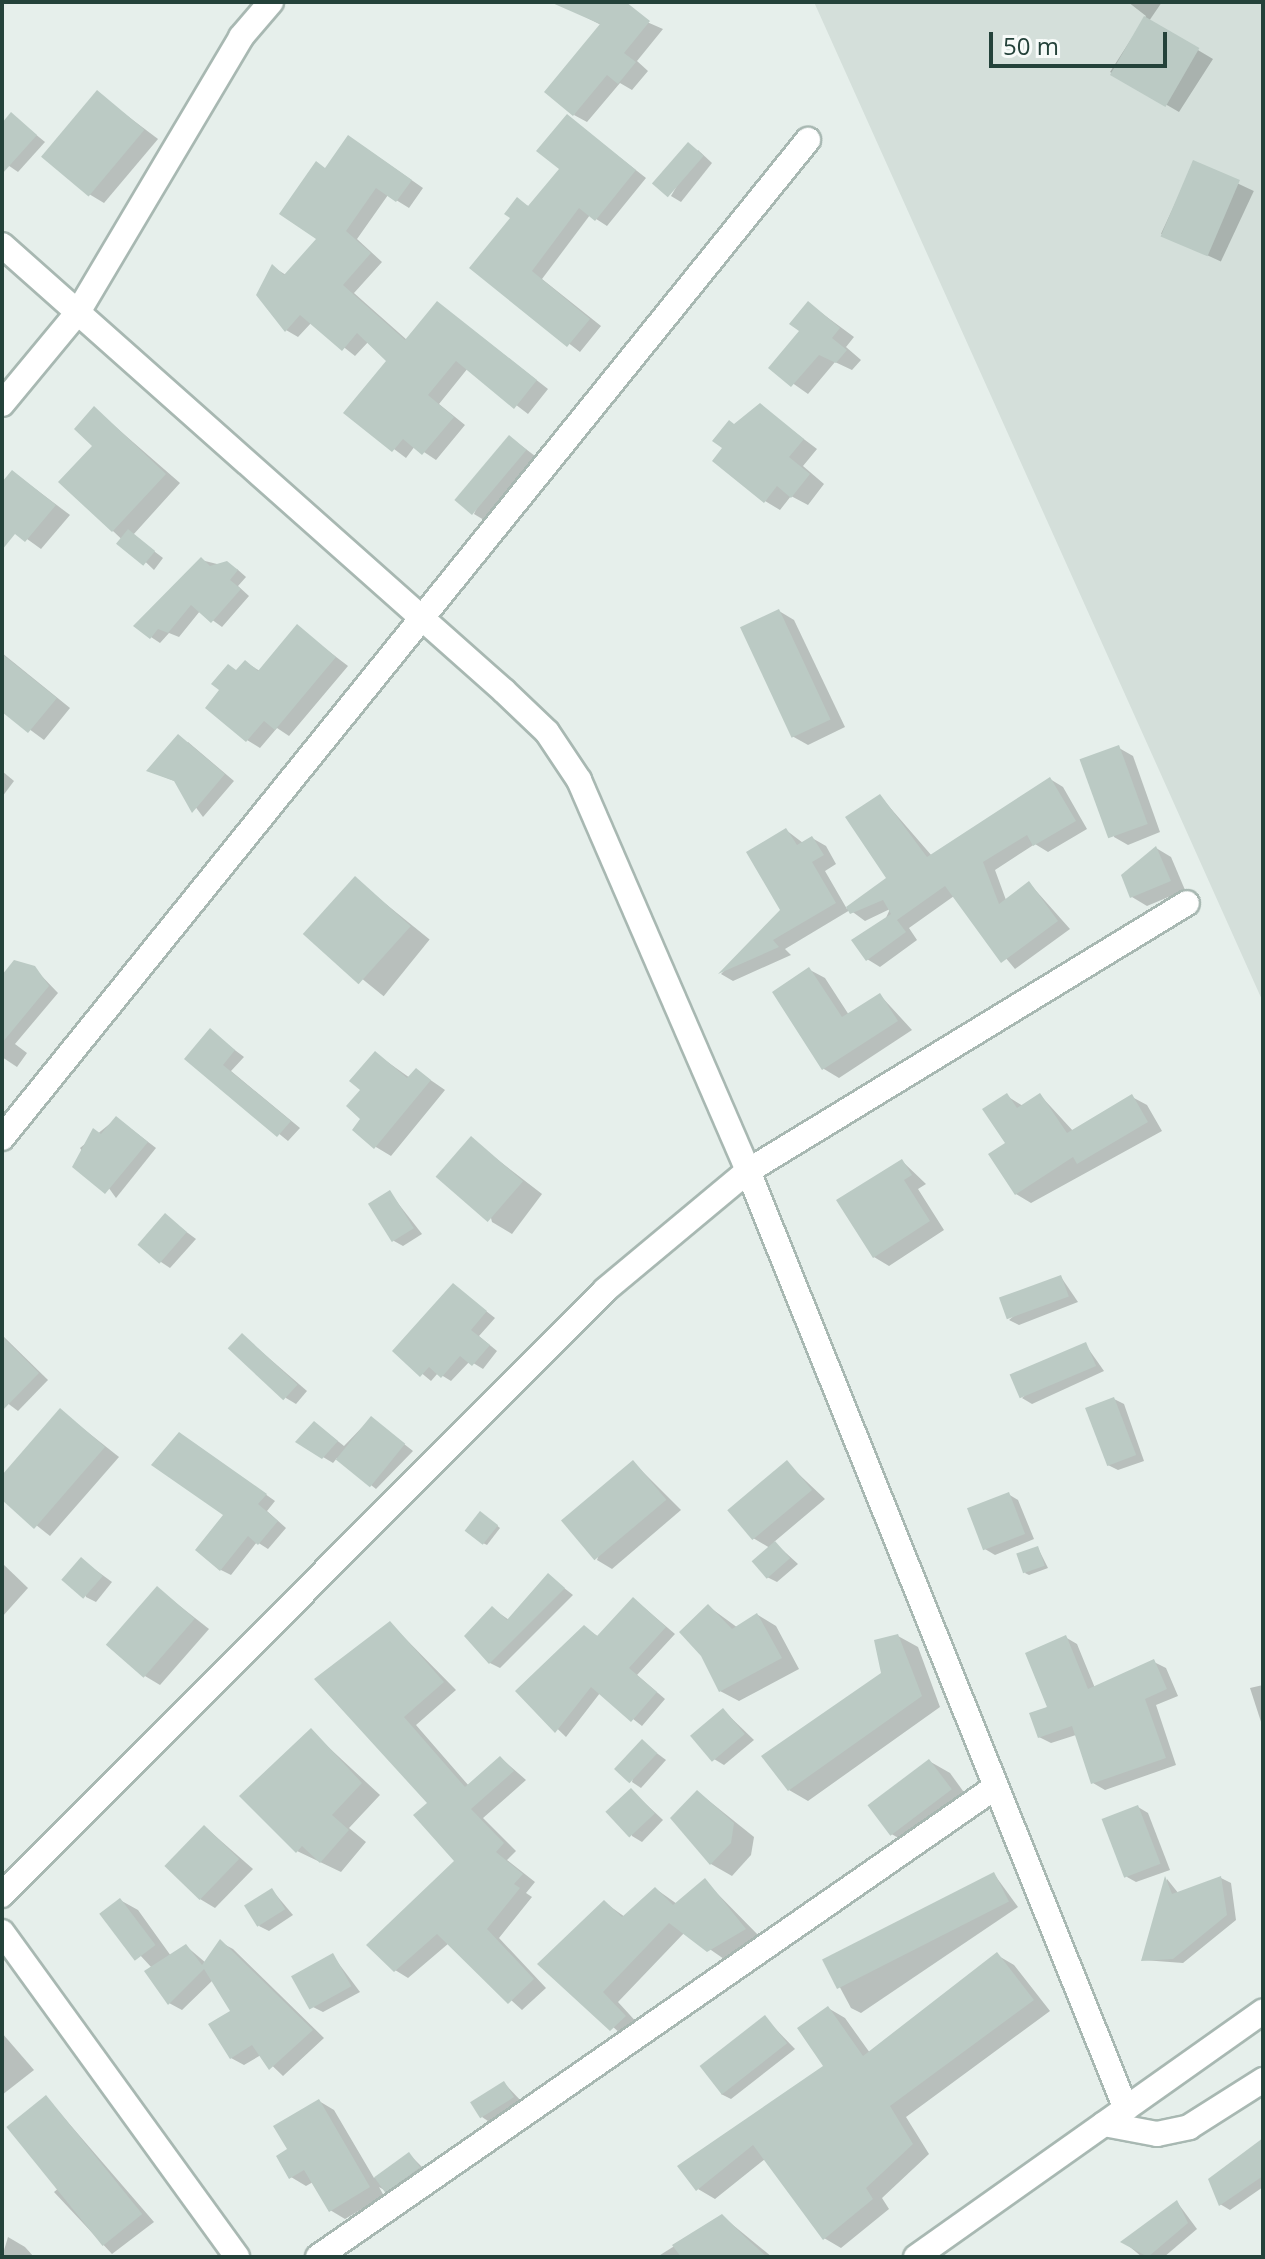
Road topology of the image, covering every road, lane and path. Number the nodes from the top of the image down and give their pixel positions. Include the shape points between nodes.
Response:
1 (271, 2) edge
2 (808, 140) dead end
3 (2, 245) edge
4 (78, 312) junction
5 (2, 404) edge
6 (423, 619) junction
7 (1187, 903) dead end
8 (2, 1138) edge
9 (748, 1171) junction
10 (994, 1788) junction
11 (2, 1895) edge
12 (2, 1932) edge
13 (1263, 2011) edge
14 (1263, 2080) edge
15 (1126, 2109) junction
16 (1104, 2124) junction
17 (237, 2257) edge
18 (318, 2257) edge
19 (916, 2257) edge

1 - 4 street via 241,37
2 - 6 street
3 - 4 street
4 - 5 street
4 - 6 street
6 - 8 street
6 - 9 street via 547,732 579,780
7 - 9 street
9 - 10 street
9 - 11 street via 605,1290
10 - 15 street
10 - 18 street
12 - 17 street
13 - 15 street
14 - 16 street via 1189,2127 1157,2134
15 - 16 street
16 - 19 street

